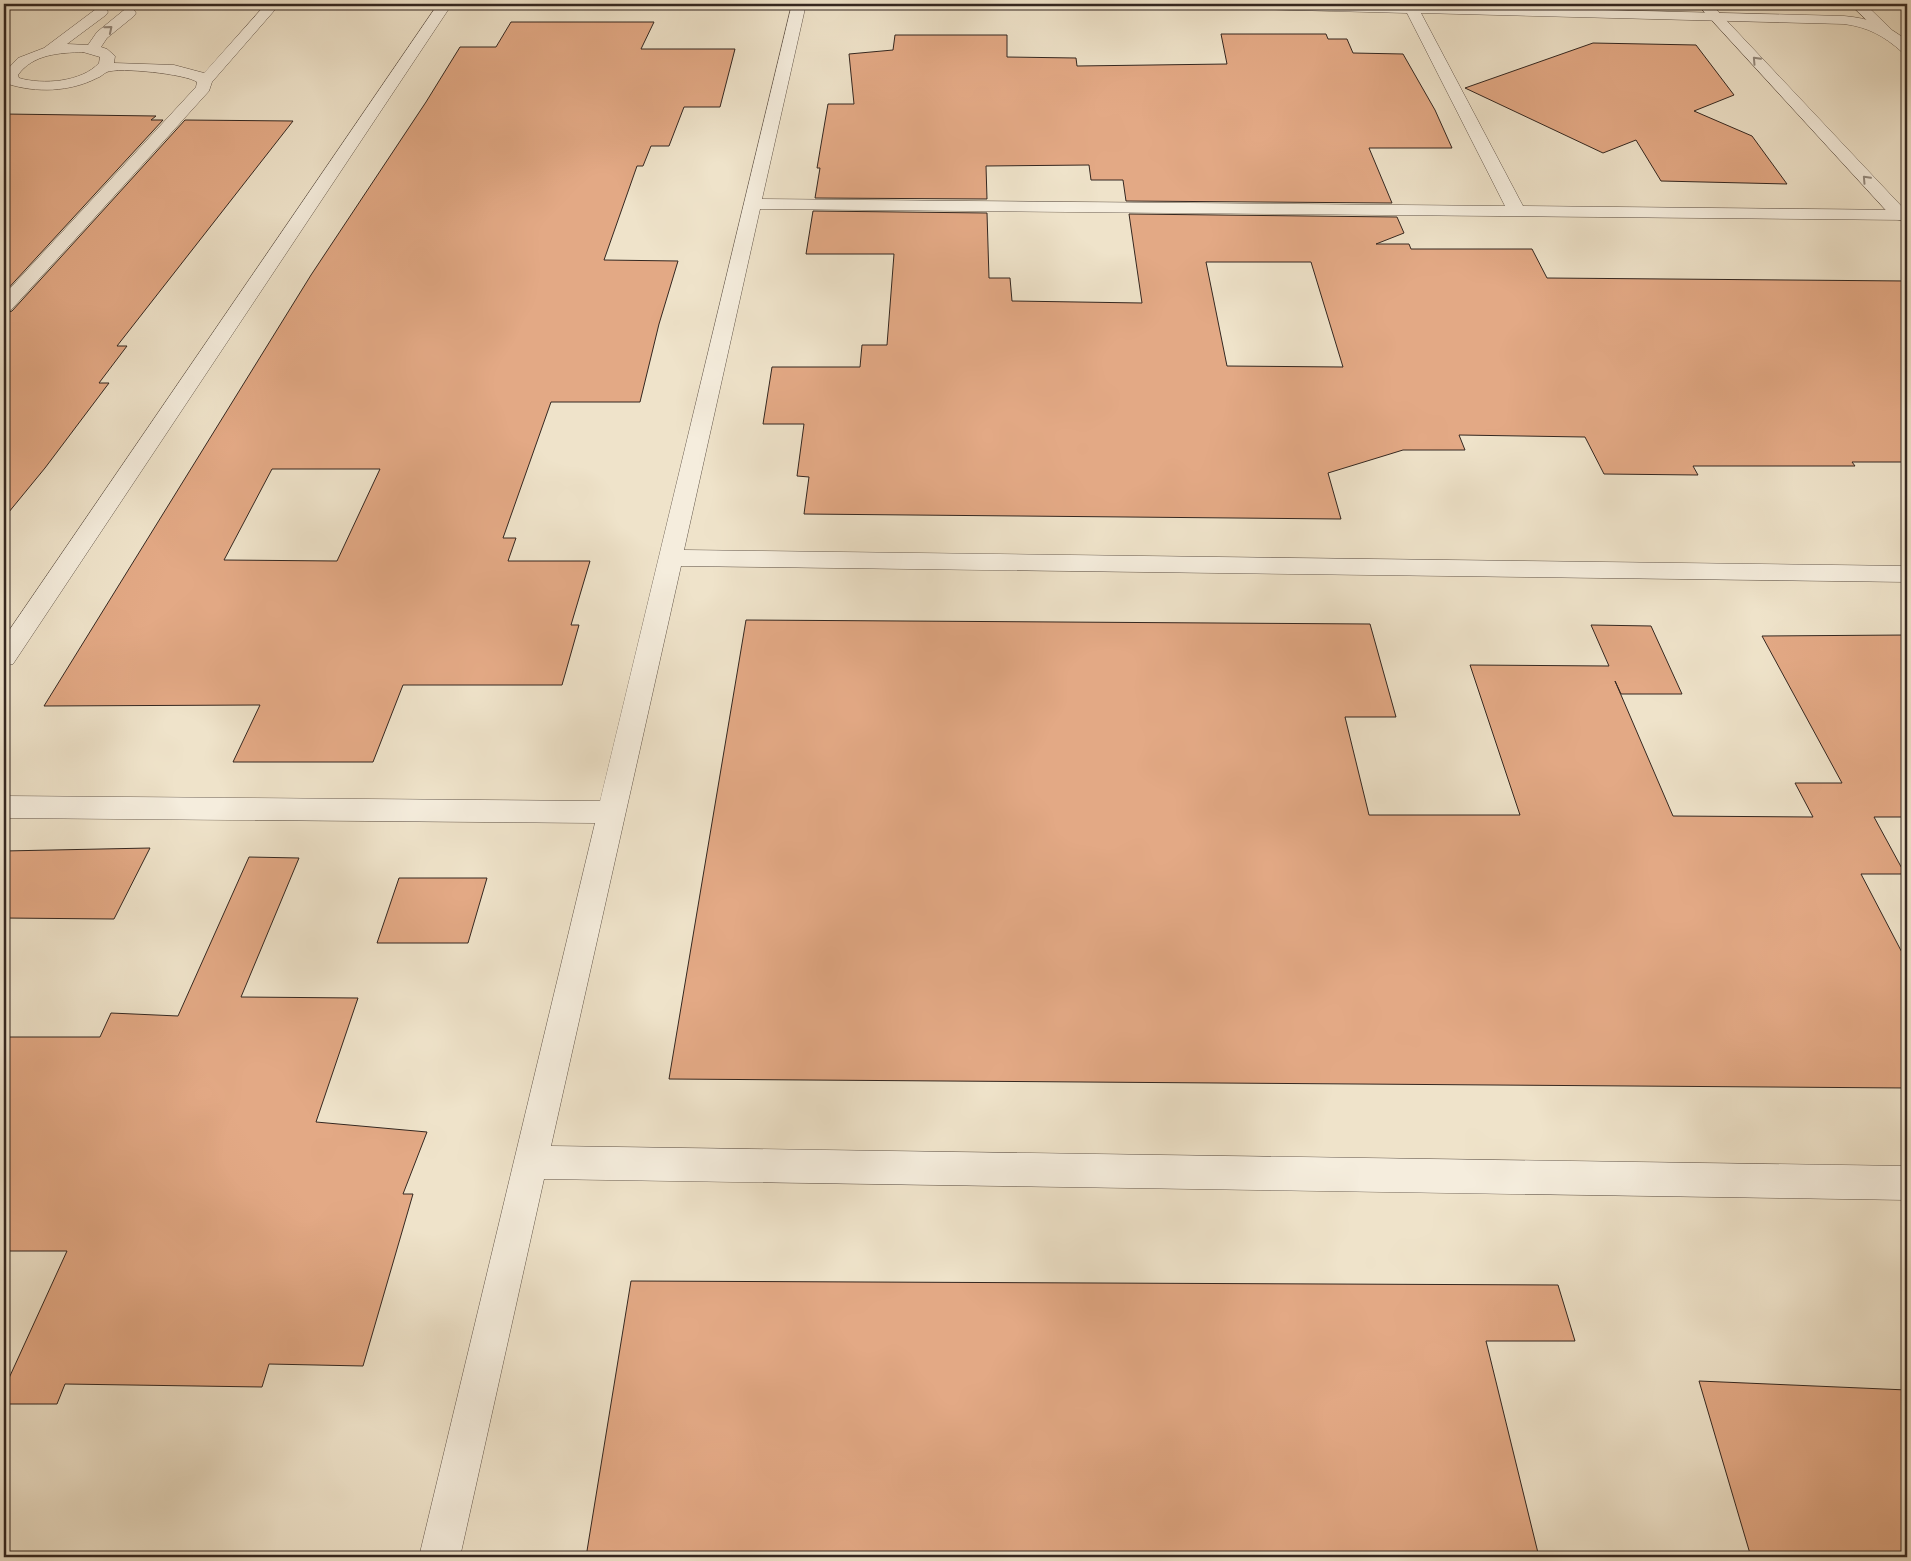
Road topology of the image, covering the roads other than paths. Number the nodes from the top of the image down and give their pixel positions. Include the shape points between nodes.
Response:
1 (273, 4) edge
2 (445, 4) edge
3 (798, 4) edge
4 (1218, 4) edge
5 (1704, 4) edge
6 (1857, 4) edge
7 (1412, 9) junction
8 (101, 12) dead end
9 (129, 13) dead end
10 (1716, 18) junction
11 (1885, 30) junction
12 (93, 49) junction
13 (1907, 49) edge
14 (48, 52) junction
15 (9, 67) edge
16 (104, 67) junction
17 (205, 81) junction
18 (752, 204) junction
19 (1517, 212) junction
20 (1903, 215) edge
21 (4, 306) edge
22 (670, 558) junction
23 (1907, 574) edge
24 (4, 657) edge
25 (4, 807) edge
26 (612, 812) junction
27 (530, 1162) junction
28 (1907, 1183) edge
29 (439, 1557) edge

1 - 17 street
2 - 24 street
3 - 18 street
4 - 7 street
5 - 10 street
6 - 11 street
7 - 10 street
7 - 19 street
8 - 14 street
12 -> 9 street via 102,35
10 - 11 street via 1844,20
20 -> 10 street
11 - 13 street
12 - 14 street
12 - 16 street via 108,56
14 - 15 street
15 - 16 street via 13,81 39,86 77,80
16 - 17 street via 184,70 202,76
17 - 21 street via 204,88
18 - 19 street
18 - 22 street
19 - 20 street
22 - 23 street
22 - 26 street
25 - 26 street
26 - 27 street
27 - 28 street
27 - 29 street

